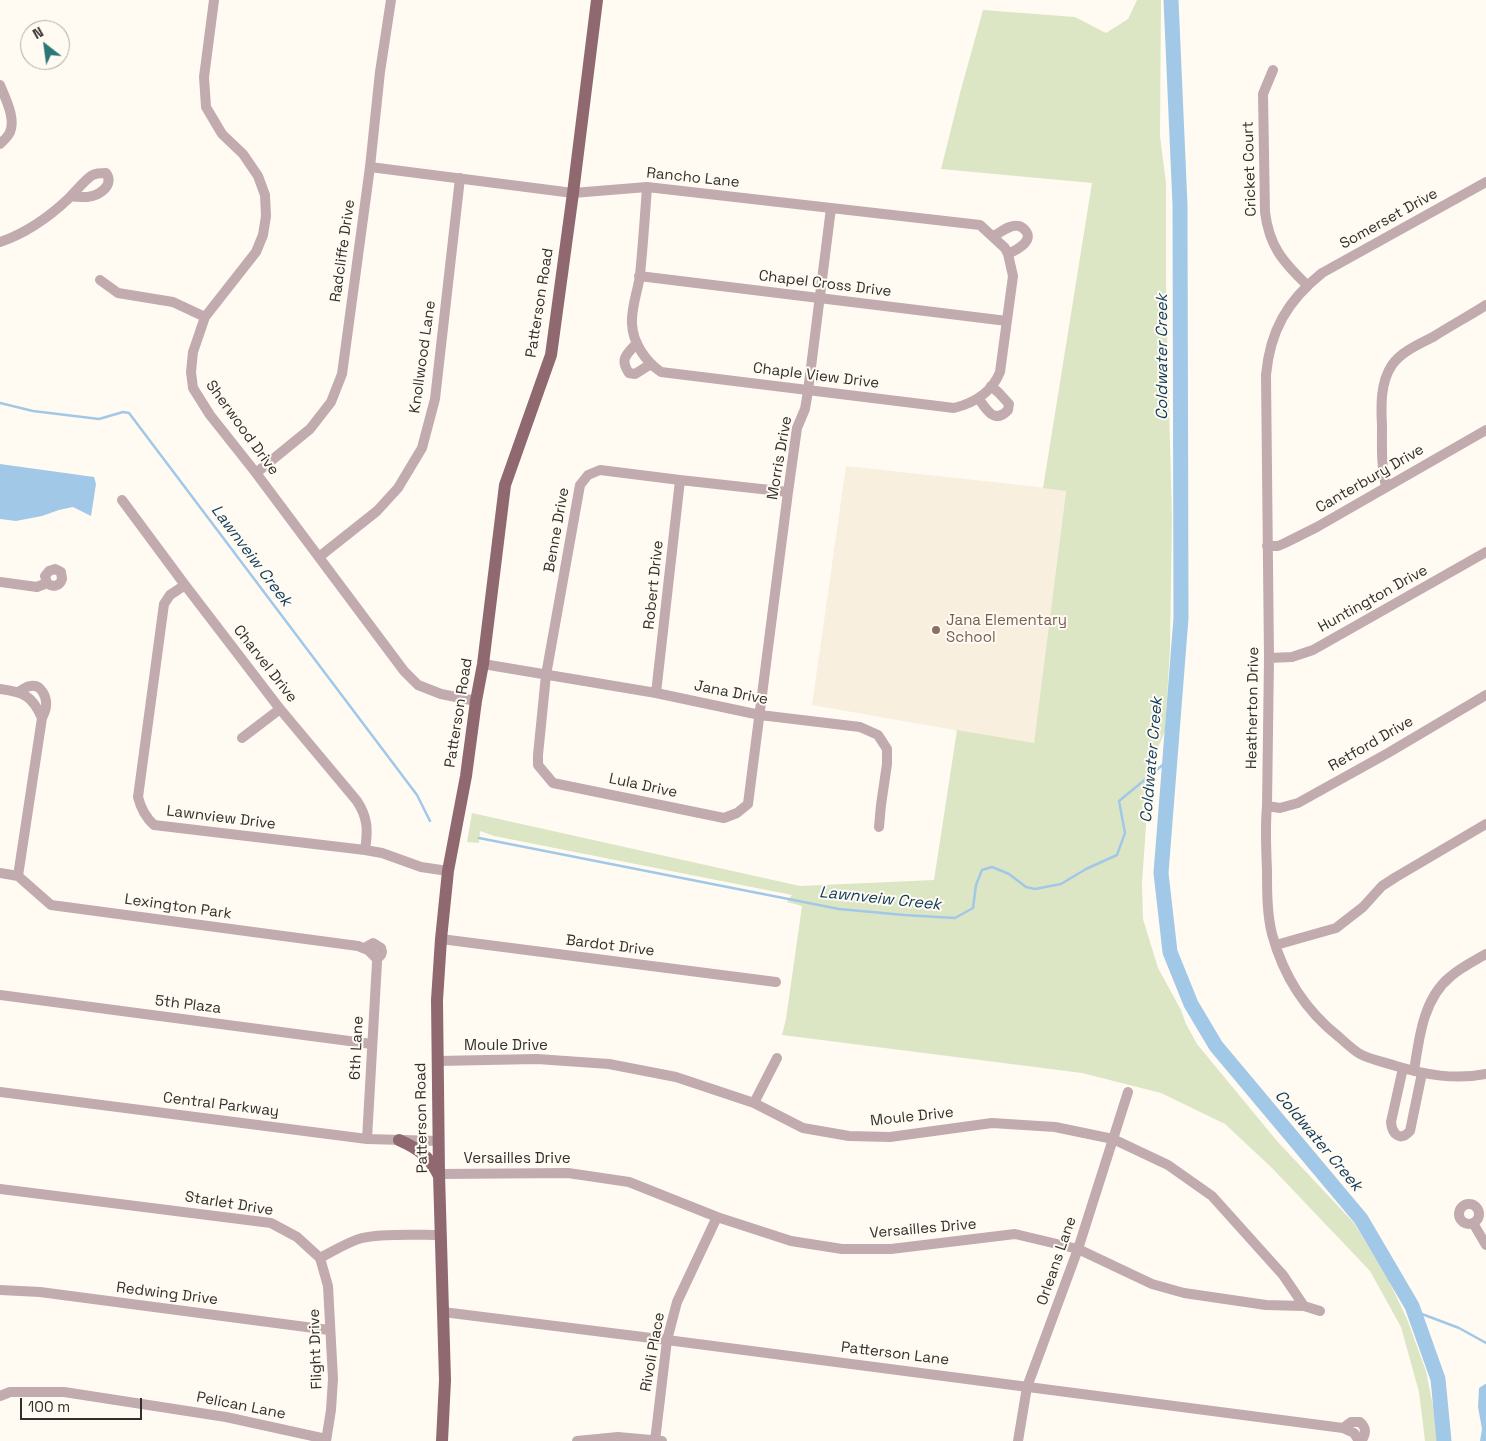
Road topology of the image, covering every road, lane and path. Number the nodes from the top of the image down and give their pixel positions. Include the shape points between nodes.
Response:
1 (214, 0) edge
2 (391, 0) edge
3 (597, 0) edge
4 (1273, 70) dead end
5 (0, 85) edge
6 (0, 144) edge
7 (370, 167) junction
8 (460, 178) junction
9 (1486, 182) edge
10 (647, 187) junction
11 (573, 193) junction
12 (71, 196) dead end
13 (831, 208) junction
14 (993, 236) junction
15 (0, 242) edge
16 (1006, 251) junction
17 (640, 276) junction
18 (100, 280) dead end
19 (1307, 285) junction
20 (819, 298) junction
21 (1486, 305) edge
22 (205, 317) junction
23 (1007, 321) junction
24 (637, 343) junction
25 (651, 364) junction
26 (991, 386) junction
27 (808, 391) junction
28 (979, 399) junction
29 (1486, 430) edge
30 (256, 472) junction
31 (680, 480) junction
32 (1386, 487) junction
33 (788, 492) junction
34 (122, 500) dead end
35 (1267, 546) junction
36 (1486, 552) edge
37 (319, 557) junction
38 (0, 582) edge
39 (47, 583) dead end
40 (185, 585) junction
41 (1269, 658) junction
42 (483, 664) junction
43 (546, 675) junction
44 (0, 689) edge
45 (20, 691) junction
46 (656, 693) junction
47 (1486, 695) edge
48 (476, 701) junction
49 (280, 709) junction
50 (760, 715) junction
51 (42, 718) junction
52 (242, 738) dead end
53 (1267, 806) junction
54 (1486, 824) edge
55 (879, 827) dead end
56 (365, 850) junction
57 (448, 871) junction
58 (0, 873) edge
59 (18, 876) junction
60 (441, 939) junction
61 (1276, 945) junction
62 (1486, 954) edge
63 (376, 959) joint
64 (776, 982) dead end
65 (0, 995) edge
66 (372, 1044) junction
67 (777, 1058) dead end
68 (437, 1062) junction
69 (1403, 1068) junction
70 (1418, 1072) junction
71 (1486, 1074) edge
72 (0, 1092) edge
73 (1128, 1092) dead end
74 (754, 1103) junction
75 (367, 1139) junction
76 (1113, 1139) junction
77 (399, 1140) junction
78 (439, 1141) junction
79 (439, 1175) junction
80 (0, 1189) edge
81 (717, 1217) junction
82 (1473, 1223) dead end
83 (440, 1235) junction
84 (1486, 1245) edge
85 (1078, 1249) junction
86 (320, 1258) junction
87 (0, 1290) edge
88 (1304, 1306) junction
89 (443, 1312) junction
90 (1320, 1312) dead end
91 (330, 1330) junction
92 (667, 1340) junction
93 (1027, 1387) junction
94 (0, 1396) edge
95 (326, 1440) edge
96 (442, 1441) edge
97 (577, 1441) edge
98 (658, 1441) edge
99 (1018, 1441) edge
100 (1360, 1441) edge

1 - 22 street, Sherwood Drive via 204,78 206,107 222,134 243,154 258,176 265,195 266,216 256,252
2 - 7 street, Radcliffe Drive
3 - 11 main road, Patterson Road
4 - 19 street, Cricket Court via 1263,94 1266,225 1274,248
5 - 6 street via 12,127
7 - 8 street, Rancho Lane
7 - 30 street, Radcliffe Drive via 342,374 331,402 310,429
8 - 11 street, Rancho Lane
8 - 37 street, Knollwood Lane via 435,398 422,448 398,488 377,511
9 - 19 street, Somerset Drive via 1322,273
10 - 11 street, Rancho Lane
10 - 13 street, Rancho Lane
10 - 17 street
11 - 42 main road, Patterson Road via 551,355 504,485
12 - 15 street via 33,226
13 - 14 street, Rancho Lane via 980,225
13 - 20 street, Morris Drive
14 - 16 street, Rancho Lane
14 - 16 street via 1011,226 1024,229 1028,237 1026,242 1020,248
16 - 23 street, Chaple View Drive via 1013,276
17 - 20 street, Chapel Cross Drive
17 - 24 street via 632,314
18 - 22 street via 118,293 173,302
19 - 35 street, Heatherton Drive via 1279,322 1267,361
20 - 23 street, Chapel Cross Drive
20 - 27 street, Morris Drive
21 - 32 street via 1415,346 1392,365 1382,392 1381,409 1381,454
22 - 30 street, Sherwood Drive via 193,352 193,388 210,415
23 - 26 street, Chaple View Drive via 1000,372
24 - 25 street
24 - 25 street via 624,359 624,366 634,374
25 - 27 street, Chaple View Drive via 661,372
26 - 28 street, Chaple View Drive
26 - 28 street via 1009,404 1004,415 992,415
27 - 28 street, Chaple View Drive via 954,408
27 - 33 street, Morris Drive via 798,428
29 - 32 street, Canterbury Drive
30 - 37 street, Sherwood Drive
31 - 33 street, Benne Drive
31 - 43 street, Benne Drive via 600,470 588,475 580,485
31 - 46 street, Robert Drive
32 - 35 street, Canterbury Drive via 1285,543
33 - 50 street, Morris Drive
34 - 40 street, Charvel Drive
35 - 41 street, Heatherton Drive
36 - 41 street, Huntington Drive via 1313,650 1282,659
37 - 48 street, Sherwood Drive via 404,671 418,685 441,694
38 - 39 street via 37,587
40 - 49 street, Charvel Drive
40 - 56 street, Lawnview Drive via 170,595 164,604 138,798 144,814 154,825
41 - 53 street, Heatherton Drive
42 - 43 street, Jana Drive
42 - 48 main road, Patterson Road
43 - 46 street, Jana Drive
43 - 50 street, Lula Drive via 538,765 553,783 724,818 748,804
44 - 45 street
45 - 51 street via 36,705
45 - 51 street via 34,685 44,693 47,704
46 - 50 street, Jana Drive
47 - 53 street, Retford Drive via 1298,803 1280,808
48 - 57 main road, Patterson Road
49 - 52 street
49 - 56 street, Charvel Drive via 363,811 367,824
50 - 55 street, Jana Drive via 860,727 878,735 887,749
51 - 59 street
53 - 61 street, Heatherton Drive via 1268,894
54 - 61 street via 1382,886 1363,907 1336,928
56 - 57 street, Lawnview Drive via 421,867
57 - 60 main road, Patterson Road
58 - 59 street
59 - 63 street, Lexington Park via 51,905 364,948
60 - 64 street, Bardot Drive
60 - 68 main road, Patterson Road
61 - 69 street, Heatherton Drive via 1282,964 1300,996 1327,1028 1360,1054
62 - 70 street via 1439,988 1428,1009 1418,1045
63 - 66 street, 6th Lane
65 - 66 street, 5th Plaza
66 - 75 street, 6th Lane
67 - 74 street
68 - 74 street, Moule Drive via 537,1059 609,1064 676,1077
68 - 78 main road, Patterson Road
69 - 70 street, Heatherton Drive
69 - 70 street via 1392,1122 1392,1130 1401,1136 1410,1131
70 - 71 street, Heatherton Drive via 1446,1076
72 - 75 street, Central Parkway
73 - 76 street, Orleans Lane
74 - 76 street, Moule Drive via 802,1128 849,1136 890,1137 992,1122 1055,1127
75 - 77 street, Central Parkway
76 - 85 street, Orleans Lane
76 - 88 street, Moule Drive via 1168,1166 1212,1196 1283,1275
77 - 78 street, Central Parkway
77 - 79 main road via 423,1153
78 - 79 main road, Patterson Road
79 - 81 street, Versailles Drive via 568,1173 629,1182
79 - 83 main road, Patterson Road
80 - 86 street, Starlet Drive via 271,1223 297,1237
81 - 85 street, Versailles Drive via 791,1241 842,1249 892,1249 1015,1234
81 - 92 street, Rivoli Place via 677,1302
82 - 84 street
83 - 86 street via 364,1238
83 - 89 main road, Patterson Road
85 - 88 street, Versailles Drive via 1152,1284 1184,1293 1266,1305
85 - 93 street, Orleans Lane
86 - 91 street, Flight Drive via 328,1286
87 - 91 street, Redwing Drive via 40,1292
88 - 90 street, Versailles Drive
89 - 92 street, Patterson Lane
89 - 96 main road, Patterson Road via 445,1380
91 - 95 street, Flight Drive via 333,1379
92 - 93 street, Patterson Lane
92 - 98 street, Rivoli Place
93 - 99 street, Orleans Lane
93 - 100 street, Patterson Lane via 1343,1428 1354,1433
94 - 95 street, Pelican Lane via 10,1392 64,1392 226,1416
97 - 98 street via 618,1437

